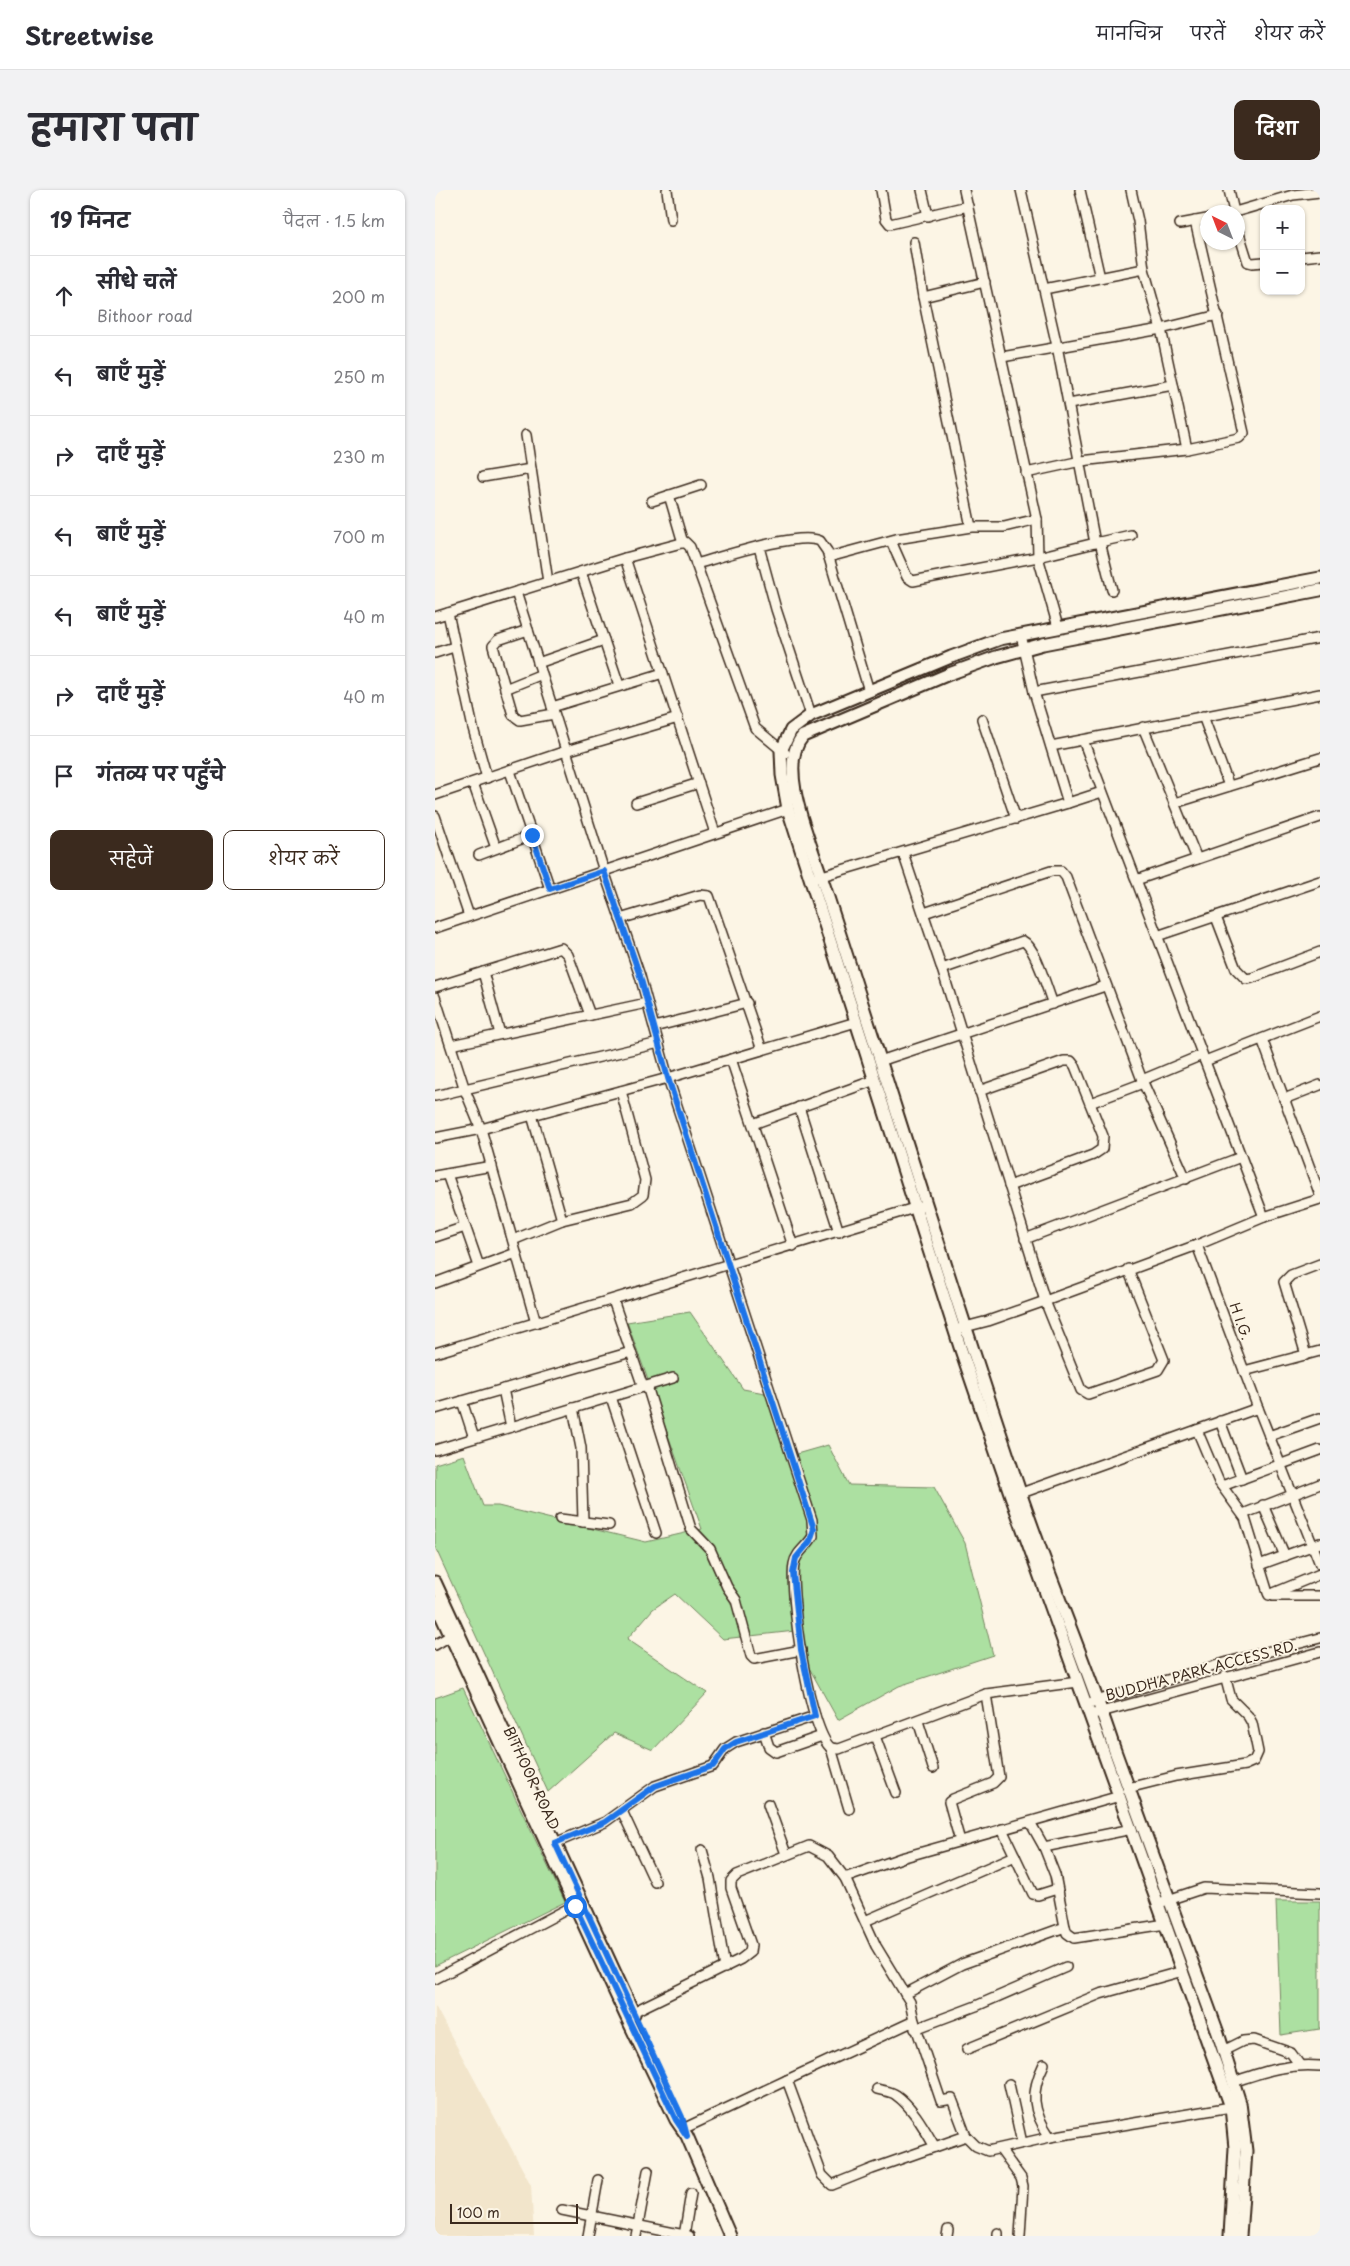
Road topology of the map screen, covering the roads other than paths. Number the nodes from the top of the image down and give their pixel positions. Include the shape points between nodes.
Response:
1 (667, 190) edge
2 (881, 190) edge
3 (923, 190) edge
4 (964, 190) edge
5 (1021, 190) edge
6 (1081, 190) edge
7 (1131, 190) edge
8 (1229, 190) edge
9 (1320, 192) edge
10 (1295, 193) edge
11 (1233, 205) edge
12 (968, 206) junction
13 (1245, 209) edge
14 (928, 216) junction
15 (671, 220) dead end
16 (1200, 220) edge
17 (1195, 221) junction
18 (1180, 224) dead end
19 (914, 242) dead end
20 (1244, 250) edge
21 (1320, 255) edge
22 (1305, 257) edge
23 (1260, 262) edge
24 (1144, 268) junction
25 (1100, 278) junction
26 (985, 282) junction
27 (1044, 289) junction
28 (923, 297) junction
29 (1218, 315) junction
30 (1161, 329) junction
31 (1057, 346) junction
32 (1002, 357) junction
33 (1173, 385) junction
34 (1069, 404) junction
35 (526, 435) dead end
36 (1187, 449) junction
37 (1081, 461) junction
38 (531, 469) junction
39 (1026, 473) junction
40 (483, 477) dead end
41 (701, 485) dead end
42 (669, 495) junction
43 (651, 500) dead end
44 (1037, 519) junction
45 (971, 527) junction
46 (1131, 535) dead end
47 (891, 541) junction
48 (1098, 542) junction
49 (683, 543) junction
50 (759, 547) junction
51 (829, 557) junction
52 (1038, 557) junction
53 (625, 558) junction
54 (696, 564) junction
55 (581, 572) junction
56 (1320, 578) edge
57 (549, 582) junction
58 (1112, 590) dead end
59 (1320, 590) edge
60 (516, 592) junction
61 (448, 613) junction
62 (435, 617) edge
63 (1058, 627) junction
64 (528, 630) junction
65 (1021, 635) junction
66 (1320, 638) edge
67 (604, 640) junction
68 (455, 647) junction
69 (1024, 649) junction
70 (435, 653) edge
71 (538, 663) junction
72 (663, 673) junction
73 (542, 674) junction
74 (619, 685) junction
75 (505, 688) junction
76 (869, 691) junction
77 (1034, 692) junction
78 (1320, 694) edge
79 (553, 711) junction
80 (811, 715) junction
81 (1203, 716) junction
82 (677, 718) junction
83 (982, 718) dead end
84 (1143, 728) junction
85 (1083, 740) junction
86 (1051, 746) junction
87 (566, 751) junction
88 (781, 751) junction
89 (1320, 758) edge
90 (793, 759) junction
91 (511, 771) junction
92 (487, 778) junction
93 (473, 783) junction
94 (699, 783) junction
95 (1229, 786) junction
96 (1102, 792) junction
97 (435, 796) edge
98 (636, 803) dead end
99 (1069, 803) junction
100 (1175, 803) junction
101 (788, 809) junction
102 (435, 816) edge
103 (1320, 817) edge
104 (1016, 819) junction
105 (715, 833) junction
106 (532, 835) junction
107 (496, 848) junction
108 (903, 853) junction
109 (479, 855) dead end
110 (1197, 860) junction
111 (604, 871) junction
112 (815, 878) junction
113 (1136, 880) junction
114 (1320, 881) edge
115 (550, 889) junction
116 (924, 913) junction
117 (469, 916) junction
118 (1216, 917) junction
119 (620, 919) junction
120 (435, 928) edge
121 (1157, 936) junction
122 (1320, 952) edge
123 (942, 969) junction
124 (483, 972) junction
125 (1105, 986) junction
126 (435, 987) edge
127 (435, 997) edge
128 (647, 1003) junction
129 (747, 1003) junction
130 (1053, 1004) junction
131 (590, 1015) junction
132 (1320, 1016) edge
133 (439, 1020) edge
134 (855, 1022) junction
135 (654, 1027) junction
136 (501, 1034) junction
137 (962, 1034) junction
138 (1262, 1039) junction
139 (659, 1042) junction
140 (451, 1046) junction
141 (763, 1050) junction
142 (1204, 1058) junction
143 (731, 1059) junction
144 (880, 1061) junction
145 (668, 1078) junction
146 (875, 1080) junction
147 (1143, 1081) junction
148 (1320, 1086) edge
149 (465, 1090) junction
150 (621, 1090) junction
151 (979, 1091) junction
152 (435, 1096) edge
153 (1284, 1099) junction
154 (1090, 1103) junction
155 (799, 1107) junction
156 (532, 1115) junction
157 (753, 1124) junction
158 (481, 1129) junction
159 (435, 1138) edge
160 (1241, 1157) junction
161 (492, 1166) junction
162 (447, 1174) junction
163 (435, 1176) edge
164 (1186, 1179) junction
165 (1009, 1186) junction
166 (1320, 1195) edge
167 (1320, 1199) edge
168 (921, 1206) junction
169 (1265, 1217) junction
170 (562, 1220) junction
171 (465, 1226) junction
172 (839, 1232) junction
173 (435, 1237) edge
174 (1025, 1239) junction
175 (513, 1240) junction
176 (1197, 1245) junction
177 (793, 1246) junction
178 (516, 1253) junction
179 (1320, 1264) edge
180 (729, 1265) junction
181 (479, 1266) junction
182 (1128, 1269) junction
183 (435, 1283) edge
184 (613, 1300) junction
185 (1045, 1301) junction
186 (536, 1323) junction
187 (967, 1327) junction
188 (954, 1329) junction
189 (1320, 1351) edge
190 (631, 1352) junction
191 (435, 1353) edge
192 (1307, 1355) junction
193 (1244, 1371) junction
194 (673, 1378) dead end
195 (645, 1387) junction
196 (503, 1389) junction
197 (611, 1397) junction
198 (462, 1401) junction
199 (573, 1408) junction
200 (1258, 1408) junction
201 (435, 1409) edge
202 (1320, 1418) edge
203 (1220, 1421) junction
204 (511, 1427) junction
205 (1197, 1430) junction
206 (1269, 1436) junction
207 (474, 1438) junction
208 (435, 1450) edge
209 (1320, 1450) edge
210 (1281, 1465) junction
211 (1242, 1479) junction
212 (1320, 1484) edge
213 (1222, 1486) junction
214 (1293, 1493) junction
215 (1015, 1495) junction
216 (1263, 1505) junction
217 (1243, 1514) junction
218 (559, 1519) dead end
219 (583, 1522) junction
220 (609, 1524) dead end
221 (655, 1533) dead end
222 (1316, 1545) edge
223 (1285, 1556) junction
224 (1320, 1564) edge
225 (1259, 1565) junction
226 (1320, 1574) edge
227 (435, 1582) edge
228 (1269, 1595) junction
229 (1320, 1596) edge
230 (435, 1602) edge
231 (450, 1636) junction
232 (1320, 1638) edge
233 (435, 1645) edge
234 (801, 1650) junction
235 (1320, 1652) edge
236 (1225, 1676) junction
237 (1078, 1682) junction
238 (986, 1694) junction
239 (1100, 1706) junction
240 (1088, 1709) junction
241 (815, 1716) junction
242 (918, 1721) junction
243 (764, 1732) junction
244 (823, 1736) junction
245 (875, 1736) junction
246 (831, 1748) junction
247 (933, 1768) dead end
248 (1124, 1792) junction
249 (896, 1793) dead end
250 (768, 1804) dead end
251 (849, 1809) dead end
252 (622, 1811) junction
253 (1030, 1822) junction
254 (1132, 1829) junction
255 (1002, 1830) junction
256 (960, 1841) junction
257 (555, 1843) junction
258 (1044, 1847) junction
259 (702, 1850) dead end
260 (786, 1854) junction
261 (1015, 1856) junction
262 (845, 1878) junction
263 (655, 1882) dead end
264 (1057, 1889) junction
265 (1320, 1893) edge
266 (1164, 1902) junction
267 (575, 1906) junction
268 (865, 1921) junction
269 (1166, 1924) junction
270 (1065, 1927) junction
271 (1066, 1967) dead end
272 (725, 1968) junction
273 (1183, 1971) junction
274 (435, 1979) edge
275 (905, 1994) junction
276 (633, 2012) junction
277 (915, 2025) junction
278 (967, 2049) dead end
279 (1223, 2051) junction
280 (1044, 2064) dead end
281 (1299, 2064) junction
282 (1320, 2066) edge
283 (787, 2080) junction
284 (1233, 2082) junction
285 (1009, 2084) dead end
286 (877, 2089) dead end
287 (1231, 2107) junction
288 (686, 2132) junction
289 (966, 2136) junction
290 (1050, 2137) junction
291 (1022, 2144) junction
292 (935, 2147) junction
293 (1000, 2149) junction
294 (648, 2171) dead end
295 (598, 2180) dead end
296 (691, 2193) dead end
297 (562, 2210) dead end
298 (592, 2215) junction
299 (638, 2225) junction
300 (588, 2236) edge
301 (636, 2236) edge
302 (686, 2236) edge
303 (730, 2236) edge
304 (1020, 2236) edge
305 (1230, 2236) edge
306 (1240, 2236) edge

1 - 15 street
2 - 14 street via 886,219 890,224
3 - 14 street
4 - 12 street
5 - 27 street
6 - 25 street
7 - 24 street
8 - 11 street
9 - 10 street
10 - 13 street
12 - 14 street
12 - 26 street
16 - 17 street
17 - 18 street
17 - 29 street
19 - 28 street
20 - 23 street via 1248,262
21 - 22 street
24 - 25 street
24 - 30 street
25 - 27 street
26 - 28 street
26 - 32 street
27 - 31 street
28 - 45 street
29 - 30 street
29 - 36 street via 1245,433 1239,438
30 - 31 street
30 - 33 street
31 - 32 street
31 - 34 street
32 - 39 street
33 - 34 street
33 - 36 street
34 - 37 street
35 - 38 street
36 - 37 street
37 - 39 street
37 - 48 street
38 - 40 street
38 - 57 street
39 - 44 street
41 - 42 street
42 - 43 street
42 - 49 street
44 - 45 street via 1004,527
44 - 52 street
45 - 47 street
46 - 48 street
47 - 51 street
47 - 52 street via 907,577 913,581
48 - 52 street
48 - 58 street
49 - 53 street
49 - 54 street via 689,546
50 - 51 street via 815,539 824,545
50 - 54 street
50 - 80 street
51 - 76 street
52 - 63 street
53 - 55 street
53 - 72 street
54 - 88 street via 755,728
55 - 57 street
55 - 67 street
56 - 63 street
57 - 60 street
59 - 69 street
60 - 61 street
60 - 64 street
61 - 62 street
61 - 68 street
63 - 65 street
64 - 71 street
64 - 75 street via 494,644
65 - 69 street
65 - 76 street via 986,644
66 - 77 street
67 - 71 street
67 - 74 street
68 - 70 street
68 - 92 street
69 - 77 street
69 - 90 street via 975,664 813,731 797,742
71 - 73 street
72 - 74 street
72 - 82 street
73 - 75 street
73 - 79 street
74 - 79 street
75 - 79 street via 517,720
76 - 80 street
77 - 86 street
78 - 81 street
79 - 87 street
80 - 88 street via 791,730
81 - 84 street
81 - 95 street
82 - 87 street
82 - 94 street
83 - 104 street
84 - 85 street
84 - 100 street
85 - 86 street
85 - 96 street
86 - 99 street
87 - 91 street
87 - 111 street
88 - 90 street
88 - 101 street
89 - 95 street
90 - 112 street via 793,784
91 - 92 street
91 - 106 street
92 - 93 street
93 - 97 street
93 - 107 street
94 - 98 street
94 - 105 street
95 - 100 street
96 - 99 street
96 - 113 street
99 - 104 street
100 - 110 street
101 - 105 street
101 - 112 street
102 - 117 street
103 - 110 street
104 - 108 street
105 - 111 street
106 - 107 street
106 - 115 street
107 - 109 street
108 - 112 street
108 - 116 street
110 - 113 street
111 - 115 street
111 - 119 street
112 - 134 street
112 - 144 street
113 - 121 street
114 - 118 street
115 - 117 street
116 - 123 street
116 - 125 street via 1057,870 1066,877
117 - 120 street
118 - 121 street
118 - 122 street via 1237,970 1246,978
119 - 128 street
119 - 129 street via 703,894 709,896
121 - 142 street
123 - 130 street via 1023,941 1032,951
123 - 137 street
124 - 126 street
124 - 131 street via 561,948 568,955
124 - 136 street
125 - 130 street
125 - 147 street
127 - 133 street
128 - 131 street
128 - 135 street
129 - 135 street
129 - 141 street
130 - 137 street
131 - 136 street
132 - 138 street
133 - 140 street
134 - 141 street
134 - 146 street
135 - 139 street
136 - 140 street
137 - 144 street
137 - 151 street
138 - 142 street
138 - 153 street
139 - 145 street
139 - 149 street
140 - 149 street
141 - 143 street
142 - 147 street
142 - 160 street
143 - 145 street
143 - 157 street
144 - 168 street
145 - 150 street
145 - 180 street
146 - 155 street
146 - 168 street
147 - 154 street
147 - 164 street
148 - 153 street
149 - 152 street
149 - 158 street
150 - 156 street
150 - 170 street via 645,1180 643,1196 632,1203
151 - 154 street via 1069,1061 1075,1066
151 - 165 street
153 - 166 street
154 - 165 street via 1103,1136 1101,1151
155 - 157 street
155 - 172 street
156 - 158 street
156 - 170 street
157 - 177 street
158 - 159 street
158 - 161 street
160 - 164 street
160 - 169 street
161 - 162 street
161 - 175 street
162 - 163 street
162 - 171 street
164 - 174 street
165 - 174 street
167 - 169 street
168 - 172 street
168 - 187 street
168 - 188 street
169 - 176 street
170 - 175 street
171 - 173 street
171 - 181 street
172 - 177 street
174 - 185 street
175 - 178 street
176 - 182 street
176 - 193 street, H I.G.
177 - 180 street
178 - 181 street
178 - 186 street
179 - 192 street via 1288,1276 1284,1282
180 - 184 street
180 - 234 street via 814,1529 810,1541 794,1562
181 - 183 street
182 - 185 street
182 - 185 street via 1162,1352 1164,1360 1158,1370 1084,1393
184 - 186 street
184 - 190 street
185 - 187 street
186 - 191 street
187 - 188 street
187 - 215 street
188 - 215 street
189 - 192 street
190 - 195 street
190 - 196 street
192 - 193 street
193 - 200 street, H I.G.
194 - 195 street
195 - 197 street
195 - 234 street via 691,1529 710,1549 736,1600 751,1656 754,1659
196 - 198 street
196 - 204 street
197 - 199 street
197 - 221 street
198 - 201 street
198 - 207 street
199 - 204 street
199 - 219 street via 581,1455
200 - 203 street
200 - 206 street, H I.G.
202 - 206 street
203 - 205 street
203 - 211 street
204 - 207 street
205 - 213 street
205 - 215 street
206 - 210 street, H I.G.
207 - 208 street
209 - 210 street
210 - 211 street
210 - 214 street, H I.G.
211 - 213 street
212 - 214 street
213 - 217 street
214 - 216 street
214 - 222 street, H I.G.
215 - 237 street
215 - 239 street
216 - 217 street
216 - 223 street
217 - 225 street
218 - 219 street
219 - 220 street
222 - 223 street
222 - 224 street, H I.G.
223 - 225 street
225 - 228 street
226 - 228 street
227 - 257 street
228 - 229 street
230 - 231 street, BITHOOR ROAD
231 - 233 street
231 - 267 street, BITHOOR ROAD
232 - 239 street, BUDDHA PARK ACCESS RD. via 1228,1662
234 - 241 street
235 - 236 street, BUDDHA PARK ACCESS RD.
236 - 239 street, BUDDHA PARK ACCESS RD.
236 - 248 street via 1231,1699 1252,1723 1258,1752 1254,1761 1176,1776
237 - 238 street
237 - 240 street
238 - 242 street
238 - 256 street via 999,1777 993,1783 949,1802
239 - 240 street, BUDDHA PARK ACCESS RD.
239 - 248 street
240 - 248 street
241 - 243 street
241 - 244 street
242 - 245 street
242 - 247 street
243 - 244 street via 769,1747 776,1752
243 - 252 street via 729,1746 713,1766 649,1789
244 - 246 street
245 - 246 street via 839,1749
245 - 249 street
246 - 251 street
248 - 253 street
248 - 254 street
248 - 266 street
250 - 260 street
252 - 257 street via 605,1822
252 - 263 street
253 - 255 street
253 - 258 street
254 - 258 street
254 - 266 street
255 - 256 street
255 - 261 street
256 - 262 street
257 - 276 street
258 - 264 street
259 - 272 street
260 - 262 street via 814,1847 832,1861
260 - 272 street via 731,1881 751,1949
261 - 264 street via 1034,1895
261 - 268 street
262 - 268 street
264 - 270 street
265 - 266 street via 1204,1888
266 - 269 street
266 - 279 street
267 - 274 street
267 - 288 street, BITHOOR ROAD via 676,2120
268 - 275 street
269 - 270 street via 1074,1938
269 - 273 street
270 - 275 street via 962,1964
271 - 277 street via 976,2006
272 - 276 street
273 - 278 street via 1099,1994
273 - 287 street
275 - 277 street
276 - 288 street
277 - 283 street
277 - 289 street via 941,2101 952,2099
279 - 281 street via 1243,2041 1254,2040 1291,2053
279 - 284 street
280 - 290 street via 1035,2086 1036,2109 1039,2122
281 - 282 street
281 - 284 street
283 - 288 street
283 - 292 street via 822,2175 829,2184
284 - 306 street via 1240,2103 1246,2151
285 - 291 street
286 - 292 street via 899,2098
287 - 290 street
287 - 305 street via 1235,2148
288 - 303 street, BITHOOR ROAD
289 - 292 street
289 - 293 street via 982,2149
290 - 291 street
291 - 293 street
293 - 304 street via 1021,2178 1023,2186
294 - 299 street
295 - 298 street
296 - 302 street
297 - 298 street
298 - 299 street
298 - 300 street
299 - 301 street
299 - 302 street

